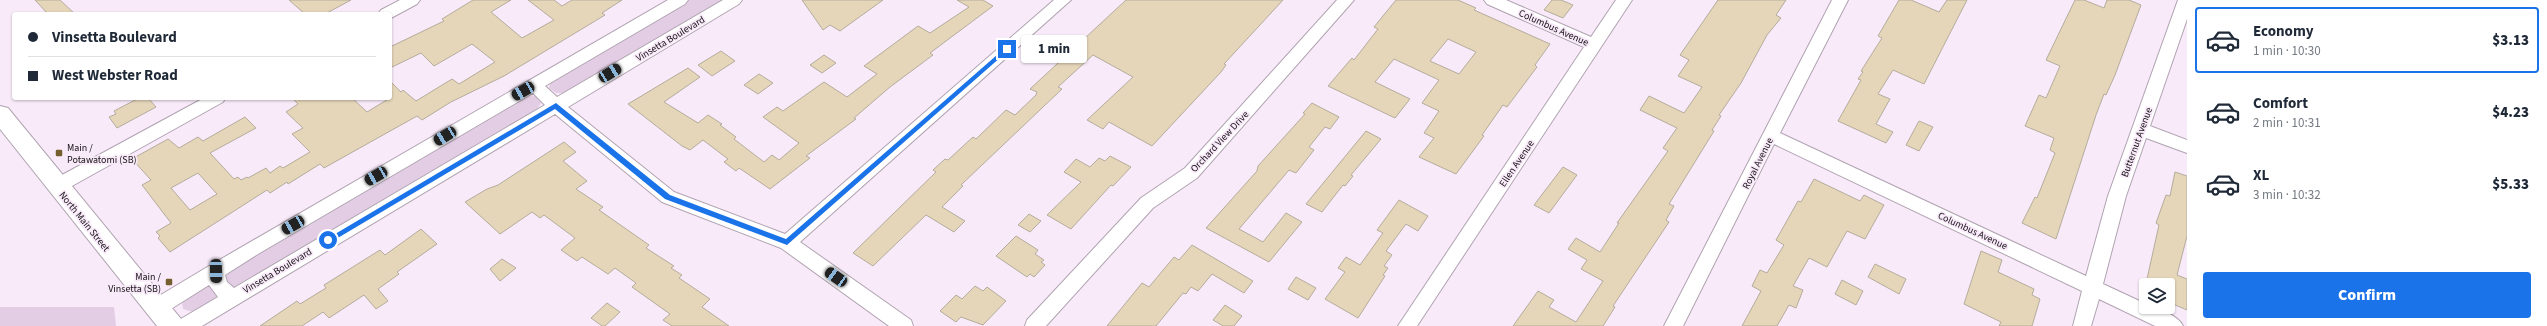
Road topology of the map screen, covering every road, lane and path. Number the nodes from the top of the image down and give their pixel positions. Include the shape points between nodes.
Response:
1 (412, 0) edge
2 (680, 0) edge
3 (734, 0) edge
4 (1063, 0) edge
5 (1346, 0) edge
6 (1492, 0) edge
7 (1624, 0) edge
8 (1840, 0) edge
9 (2186, 0) edge
10 (390, 12) edge
11 (1594, 45) junction
12 (534, 85) junction
13 (213, 100) edge
14 (556, 105) junction
15 (0, 114) edge
16 (2140, 129) junction
17 (1772, 136) junction
18 (2187, 146) edge
19 (57, 186) junction
20 (787, 243) junction
21 (216, 271) junction
22 (2094, 287) junction
23 (234, 296) junction
24 (156, 308) junction
25 (172, 326) edge
26 (186, 326) edge
27 (904, 326) edge
28 (1034, 326) edge
29 (1407, 326) edge
30 (1673, 326) edge
31 (2082, 326) edge
32 (2174, 326) edge

1 - 10 street
2 - 12 street
3 - 14 street, Vinsetta Boulevard
4 - 20 street
5 - 28 street, Orchard View Drive via 1200,164 1147,203
6 - 11 street, Columbus Avenue
7 - 11 street, Ellen Avenue
8 - 17 street, Royal Avenue
9 - 16 street, Butternut Avenue
11 - 29 street, Ellen Avenue
12 - 14 street
12 - 21 street
13 - 19 street
14 - 20 street via 668,197
14 - 23 street, Vinsetta Boulevard
15 - 19 main road, North Main Street
16 - 18 street
16 - 22 street, Butternut Avenue via 2117,196
17 - 22 street, Columbus Avenue
17 - 30 street, Royal Avenue
19 - 24 main road, North Main Street
20 - 27 street
21 - 23 street, Vinsetta Boulevard via 216,281 221,290
21 - 24 street
22 - 31 street, Butternut Avenue
22 - 32 street, Columbus Avenue
23 - 26 street, Vinsetta Boulevard
24 - 25 main road, North Main Street

